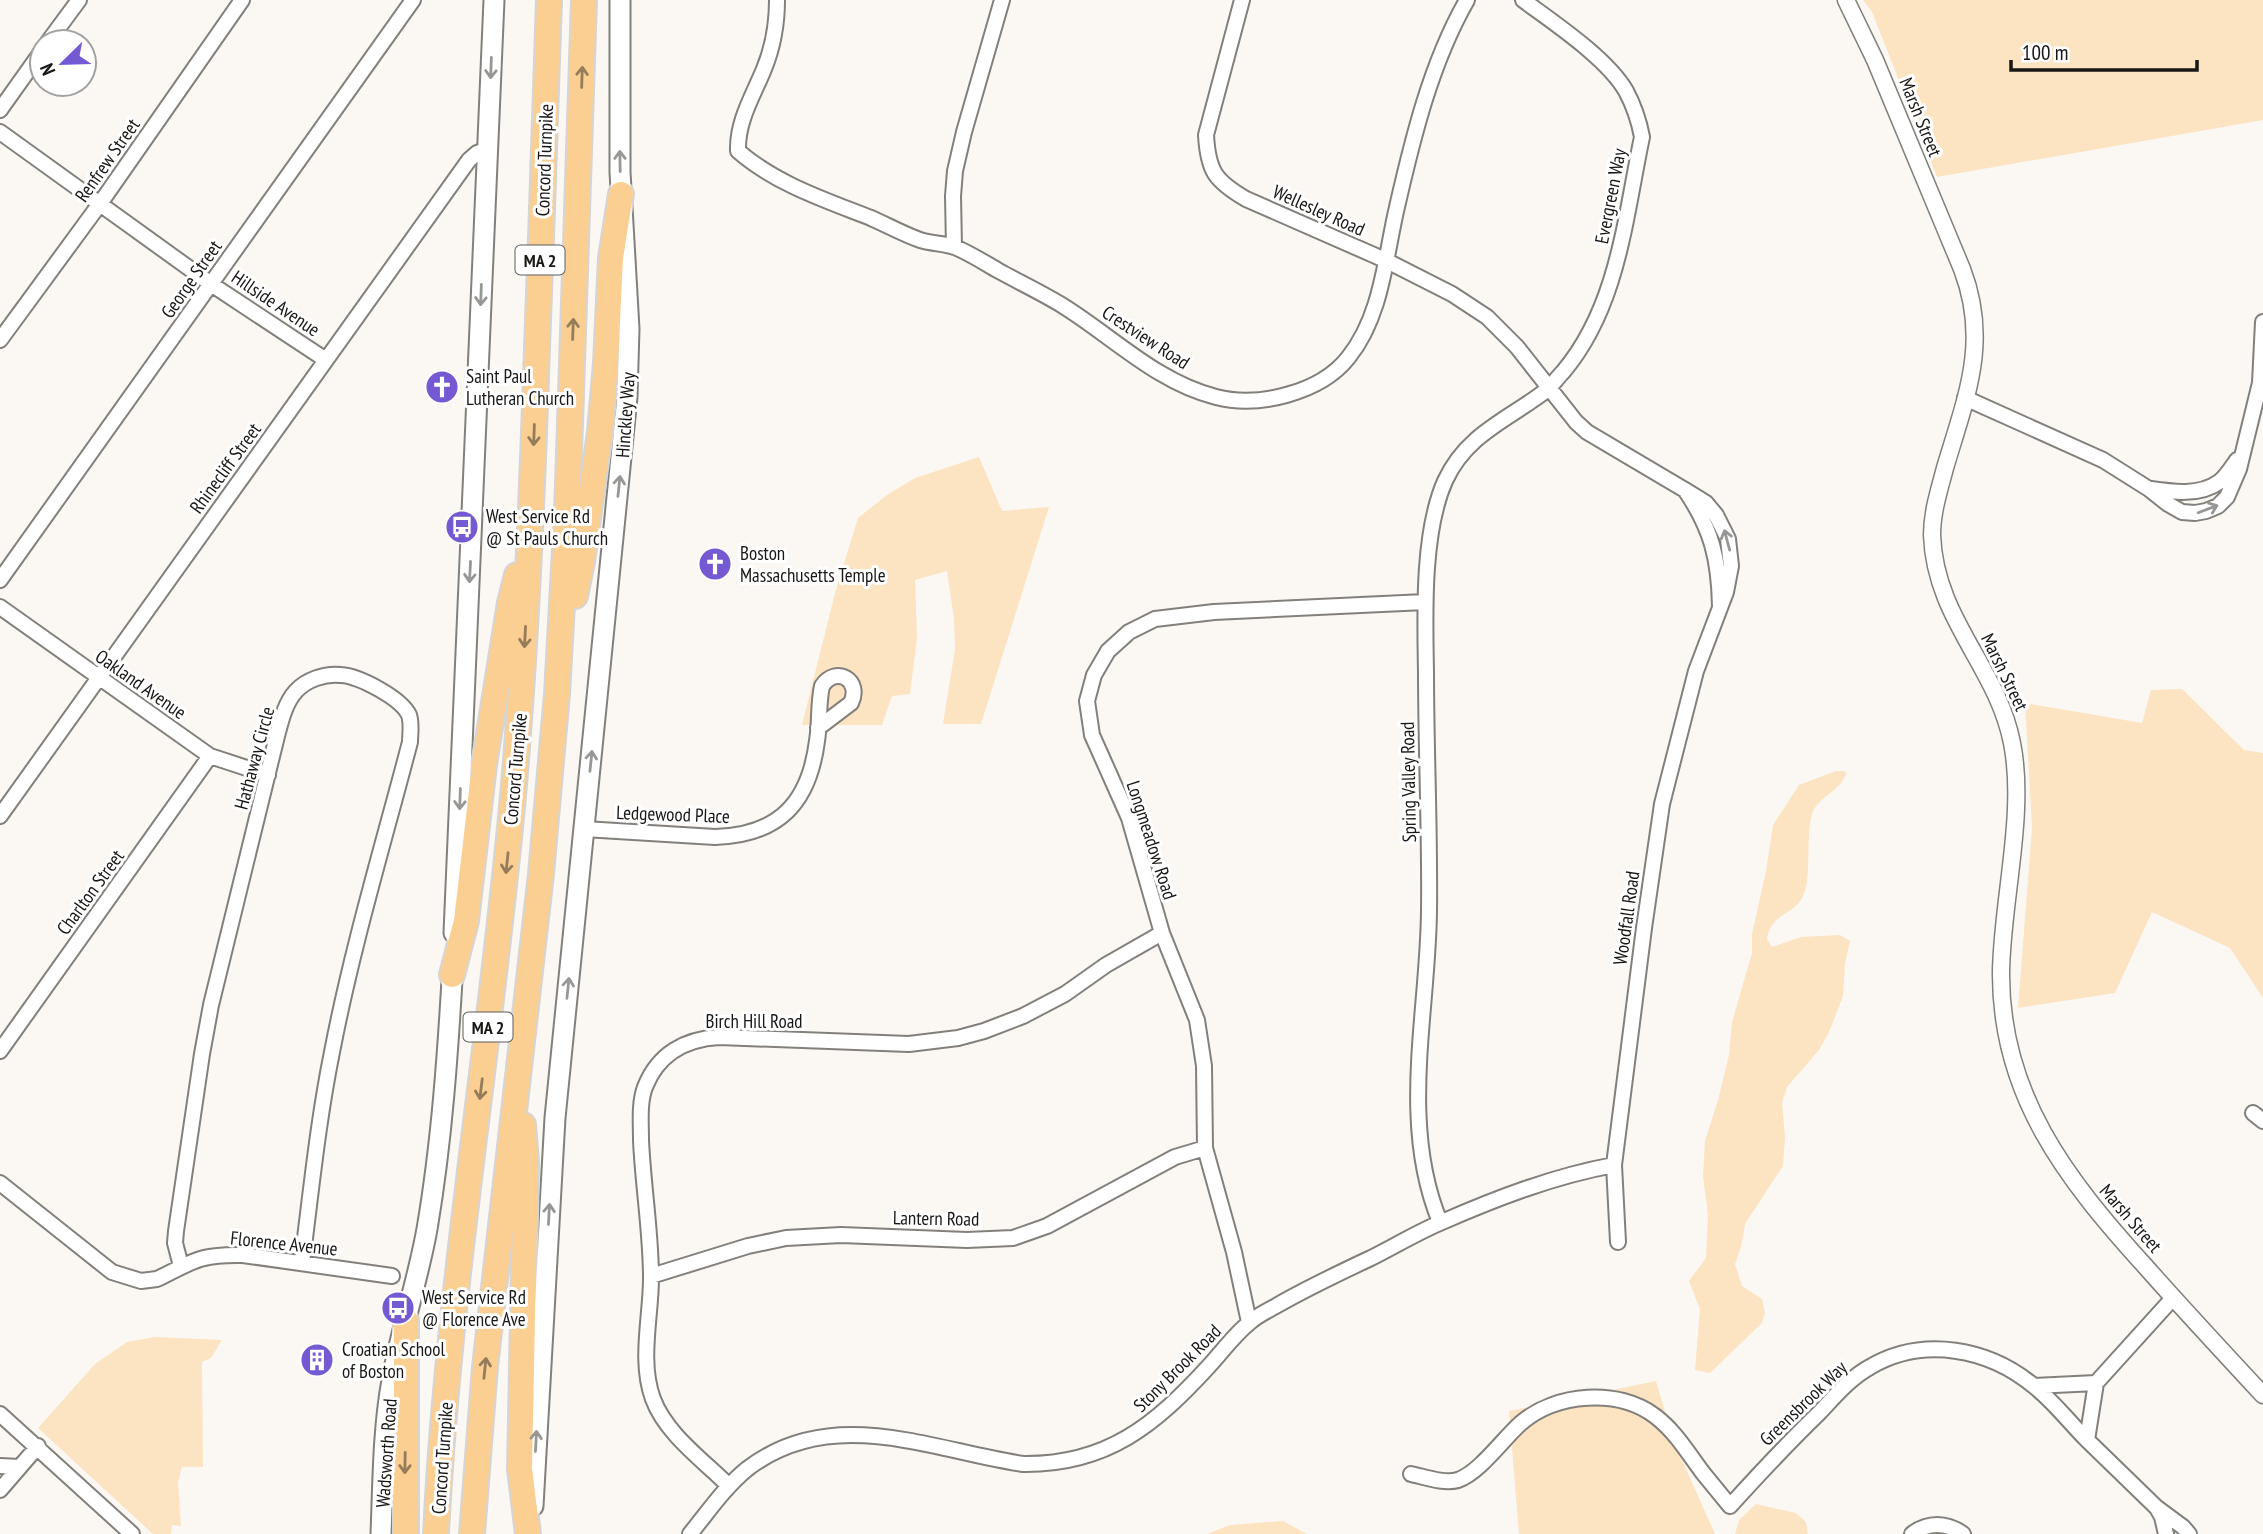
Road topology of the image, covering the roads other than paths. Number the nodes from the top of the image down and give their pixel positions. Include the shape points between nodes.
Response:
1 (79, 0) edge
2 (242, 0) edge
3 (413, 0) edge
4 (494, 0) edge
5 (549, 0) edge
6 (584, 0) edge
7 (620, 0) edge
8 (777, 0) edge
9 (1002, 0) edge
10 (1242, 0) edge
11 (1467, 0) edge
12 (1523, 0) edge
13 (1846, 0) edge
14 (58, 28) edge
15 (28, 71) edge
16 (0, 110) edge
17 (0, 132) edge
18 (488, 149) junction
19 (621, 194) junction
20 (99, 205) junction
21 (954, 247) junction
22 (1385, 260) junction
23 (211, 284) junction
24 (2263, 322) edge
25 (0, 340) edge
26 (326, 360) junction
27 (1549, 388) junction
28 (1965, 398) junction
29 (2245, 447) junction
30 (2149, 489) junction
31 (531, 520) junction
32 (0, 580) edge
33 (1425, 602) junction
34 (0, 607) edge
35 (559, 665) junction
36 (99, 678) junction
37 (818, 727) dead end
38 (210, 756) junction
39 (268, 775) junction
40 (0, 816) edge
41 (584, 829) junction
42 (1162, 933) junction
43 (452, 975) junction
44 (0, 1051) edge
45 (519, 1072) junction
46 (1205, 1148) junction
47 (1614, 1165) junction
48 (0, 1183) edge
49 (1440, 1222) junction
50 (1618, 1242) dead end
51 (302, 1262) junction
52 (181, 1266) junction
53 (392, 1276) dead end
54 (651, 1276) junction
55 (2173, 1298) junction
56 (406, 1321) junction
57 (1249, 1322) junction
58 (2096, 1383) junction
59 (2034, 1386) junction
60 (2263, 1395) edge
61 (0, 1414) edge
62 (2087, 1440) junction
63 (38, 1446) junction
64 (0, 1466) edge
65 (20, 1467) junction
66 (1411, 1474) dead end
67 (729, 1486) junction
68 (0, 1490) edge
69 (2156, 1507) junction
70 (132, 1534) edge
71 (381, 1534) edge
72 (406, 1534) edge
73 (436, 1534) edge
74 (472, 1534) edge
75 (530, 1534) edge
76 (690, 1534) edge
77 (1912, 1534) edge
78 (1963, 1534) edge
79 (2166, 1534) edge
80 (2189, 1534) edge

1 - 14 street
2 - 20 street, Renfrew Street
3 - 23 street, George Street
4 -> 18 main road
5 -> 31 highway, Concord Turnpike / MA 2
35 -> 6 highway, Concord Turnpike / MA 2
19 -> 7 main road, Hinckley Way
8 - 21 street, Crestview Road via 773,41 742,117 738,151 771,175 823,199 920,240
9 - 21 street via 955,171
10 - 22 street, Wellesley Road via 1206,135 1214,173 1226,187 1247,199
11 - 22 street, Crestview Road via 1422,108
12 - 27 street, Evergreen Way via 1610,70 1625,89 1642,137 1615,269 1596,322 1578,354
13 - 28 street, Marsh Street via 1968,285 1976,331
15 - 16 street
17 - 20 street, Hillside Avenue
18 - 26 street, Rhinecliff Street via 469,160
18 -> 43 main road
19 - 35 highway via 611,258 605,381 594,475 582,562
41 -> 19 main road, Hinckley Way via 627,397 629,329
20 - 23 street, Hillside Avenue
20 - 25 street, Renfrew Street
21 - 22 street, Crestview Road via 1060,304 1173,380 1216,397 1253,401 1317,384 1347,360 1377,304
22 - 27 street, Wellesley Road via 1487,317
23 - 26 street, Hillside Avenue
23 - 32 street, George Street
24 - 29 street via 2260,383
26 - 36 street, Rhinecliff Street
27 - 33 street, Spring Valley Road via 1472,444 1453,466 1438,502
27 - 47 street, Woodfall Road via 1595,439 1712,509 1728,539 1731,556 1730,575 1696,671 1662,804
28 - 30 street via 2103,460
28 - 55 street, Marsh Street via 1936,500 1933,542 1944,597 1999,701 2012,744 2016,793 2001,973 2011,1055 2030,1111 2062,1166
29 - 30 street via 2218,483 2191,492
30 -> 29 street via 2182,512 2218,506 2227,497
31 - 43 highway via 510,603 466,921
31 -> 73 highway, Concord Turnpike / MA 2 via 510,829 451,1349
33 - 42 street, Longmeadow Road via 1155,619 1129,632 1108,651 1094,675 1087,701 1092,735 1129,818
33 - 49 street, Spring Valley Road via 1429,913 1418,1102 1422,1157
34 - 36 street, Oakland Avenue
35 - 45 highway, Concord Turnpike / MA 2
36 - 38 street, Oakland Avenue
36 - 40 street, Rhinecliff Street
37 - 41 street, Ledgewood Place via 815,757 796,804 753,832 715,837
38 - 39 street, Oakland Avenue
38 - 44 street, Charlton Street
39 - 51 street, Hathaway Circle via 286,707 297,690 311,681 349,676 390,695 408,714 410,742 332,1054
39 - 52 street, Hathaway Circle via 202,1054 176,1231
75 -> 41 main road via 553,1140
42 - 46 street, Longmeadow Road via 1197,1020 1204,1066
42 - 54 street, Birch Hill Road via 1023,1016 958,1038 909,1044 719,1037 700,1038 670,1051 644,1090 641,1116
43 - 56 main road, Wadsworth Road via 432,1192
74 -> 45 highway, Concord Turnpike / MA 2 via 484,1379
45 - 75 highway via 526,1162 520,1469
46 - 54 street, Lantern Road via 1175,1157 1047,1226 1013,1238 786,1238
46 - 57 street, Longmeadow Road
47 - 49 street, Stony Brook Road via 1550,1180
47 - 50 street, Woodfall Road
48 - 52 street, Florence Avenue via 112,1272 149,1281
49 - 57 street, Stony Brook Road via 1306,1288
51 - 52 street, Florence Avenue via 226,1254
51 - 53 street, Florence Avenue
54 - 67 street, Birch Hill Road via 648,1386 668,1426
55 - 58 street
55 - 60 street, Marsh Street
56 - 71 main road, Wadsworth Road via 388,1402
56 -> 72 highway
57 - 67 street, Stony Brook Road via 1163,1414 1126,1439 1085,1456 1023,1464 889,1436 842,1435 779,1451
58 - 59 street
58 - 62 street
59 - 62 street, Greensbrook Way
59 - 66 street, Greensbrook Way via 2003,1367 1961,1351 1916,1350 1884,1360 1857,1375 1730,1506 1674,1432 1653,1414 1621,1400 1591,1397 1552,1404 1523,1421 1468,1476 1454,1481
61 - 63 street
62 - 69 street, Greensbrook Way
63 - 65 street
63 - 70 street
64 - 65 street
65 - 68 street
67 - 76 street, Stony Brook Road
69 - 79 street
69 - 80 street, Greensbrook Way
77 - 78 street via 1935,1525

